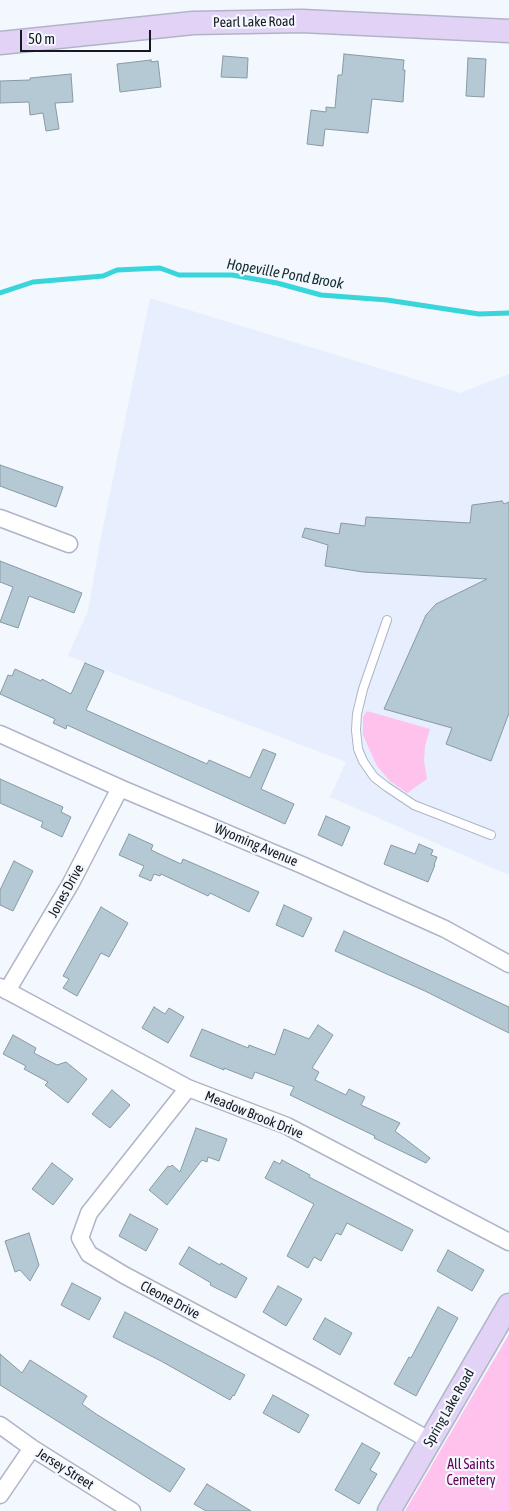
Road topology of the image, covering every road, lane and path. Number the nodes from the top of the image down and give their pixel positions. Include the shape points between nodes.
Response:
1 (509, 31) edge
2 (0, 43) edge
3 (0, 518) edge
4 (69, 544) dead end
5 (387, 620) dead end
6 (0, 734) edge
7 (120, 788) junction
8 (491, 835) dead end
9 (509, 964) edge
10 (4, 989) edge
11 (188, 1088) junction
12 (509, 1242) edge
13 (509, 1306) edge
14 (0, 1425) edge
15 (431, 1440) junction
16 (32, 1448) junction
17 (0, 1495) edge
18 (132, 1511) edge
19 (389, 1511) edge

1 - 2 main road, Pearl Lake Road via 302,21 193,23
3 - 4 street
5 - 8 lane via 356,714 358,749 363,760 374,777 414,805
6 - 7 street, Wyoming Avenue
7 - 9 street, Wyoming Avenue via 427,921
7 - 10 street, Jones Drive via 71,883
10 - 11 street, Meadow Brook Drive
11 - 12 street, Meadow Brook Drive via 287,1126
11 - 15 street, Cleone Drive via 89,1213 80,1238 90,1254
13 - 15 main road, Spring Lake Road
14 - 16 street, Jersey Street
15 - 19 main road, Spring Lake Road
16 - 17 street
16 - 18 street, Jersey Street

